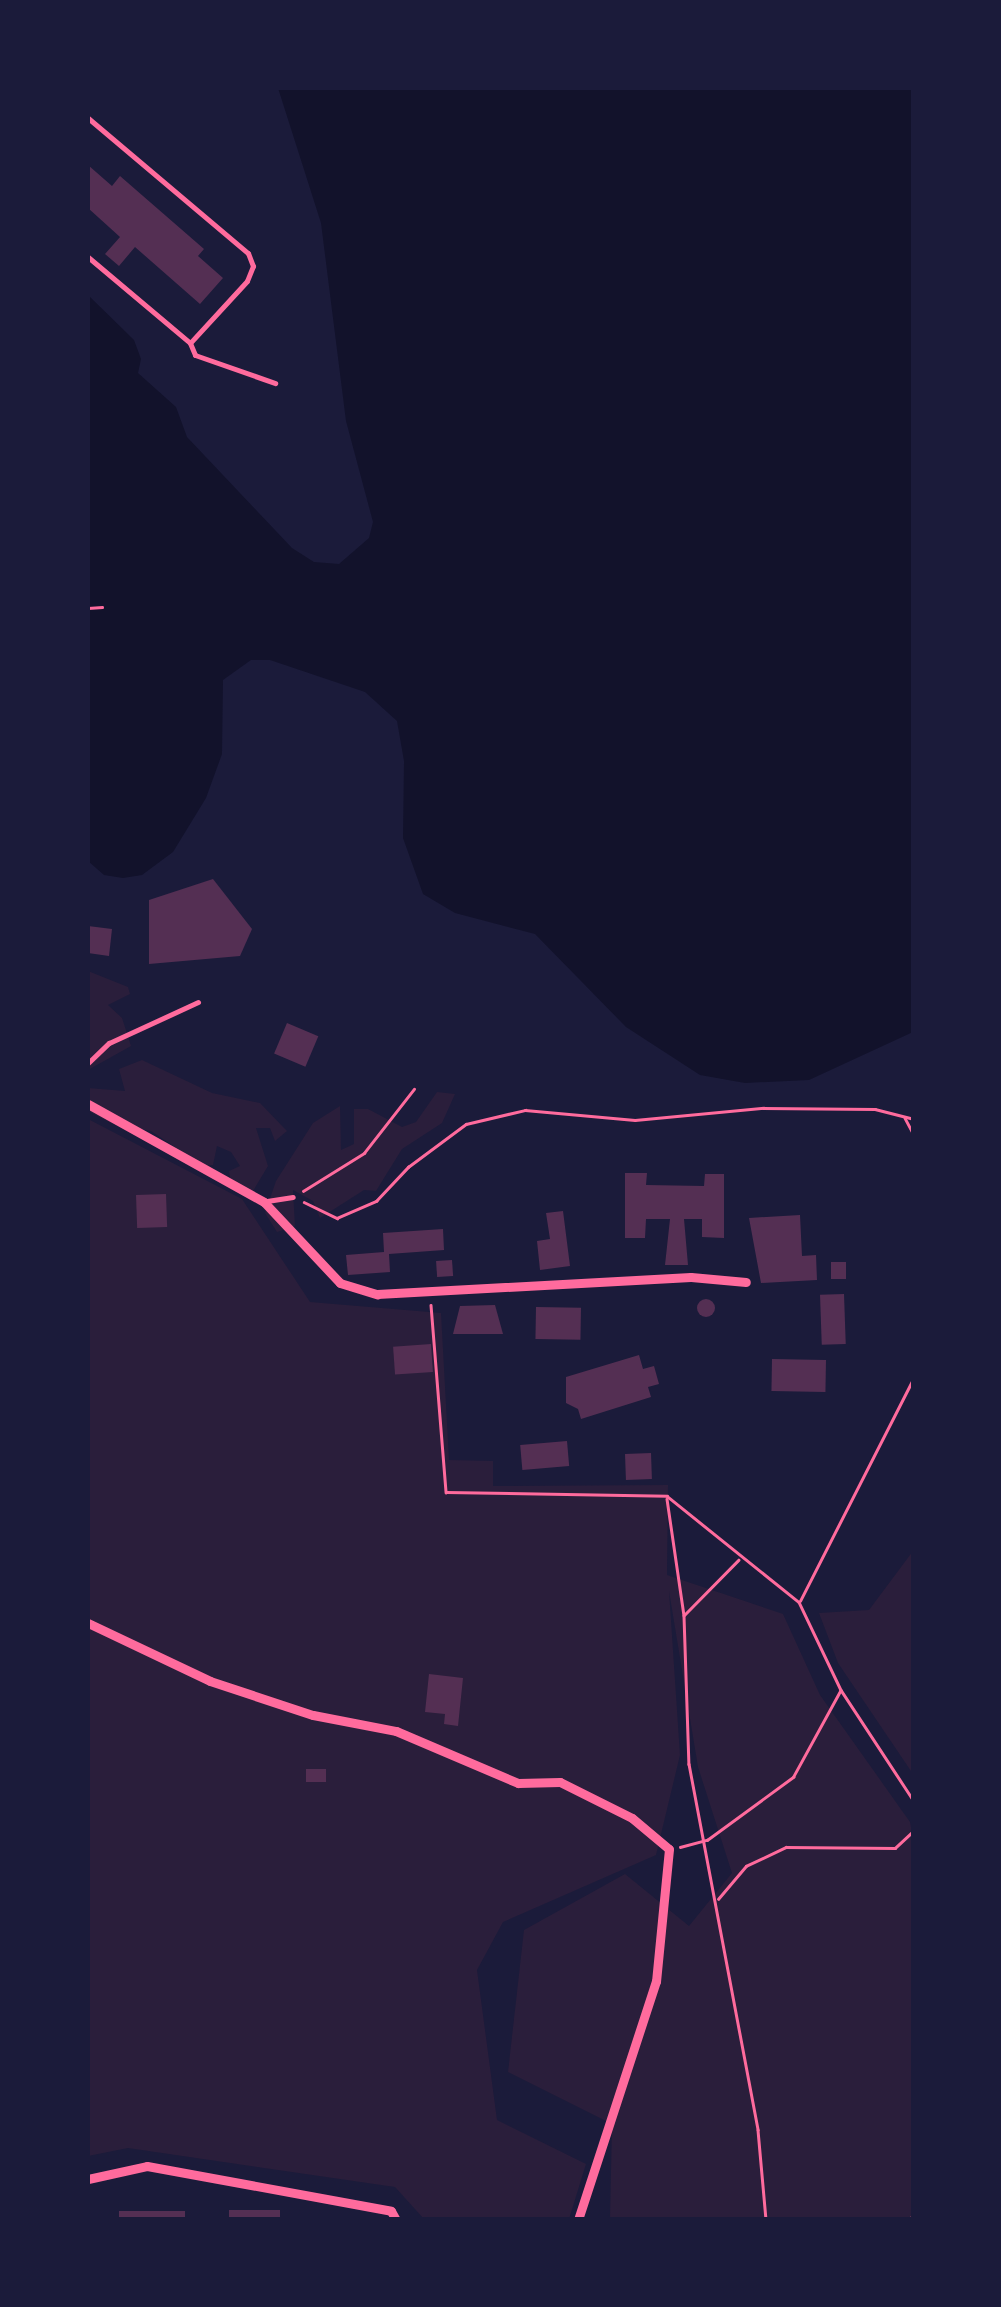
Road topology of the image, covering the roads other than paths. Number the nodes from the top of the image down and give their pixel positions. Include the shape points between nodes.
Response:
1 (88, 118) edge
2 (88, 257) edge
3 (190, 343) junction
4 (275, 383) dead end
5 (198, 1002) dead end
6 (88, 1063) edge
7 (88, 1104) edge
8 (294, 1197) road end
9 (264, 1202) junction
10 (746, 1282) dead end
11 (88, 1623) edge
12 (88, 2179) edge
13 (396, 2220) edge
14 (578, 2220) edge

1 - 3 lane via 248,253 253,266 247,281
2 - 3 lane
3 - 4 lane via 195,356
5 - 6 lane via 109,1043
7 - 9 street
8 - 9 lane
9 - 10 street via 340,1283 378,1294 691,1276
11 - 14 street via 210,1680 296,1710 396,1731 518,1782 560,1782 632,1818 669,1850 656,1980
12 - 13 street via 148,2166 391,2211

